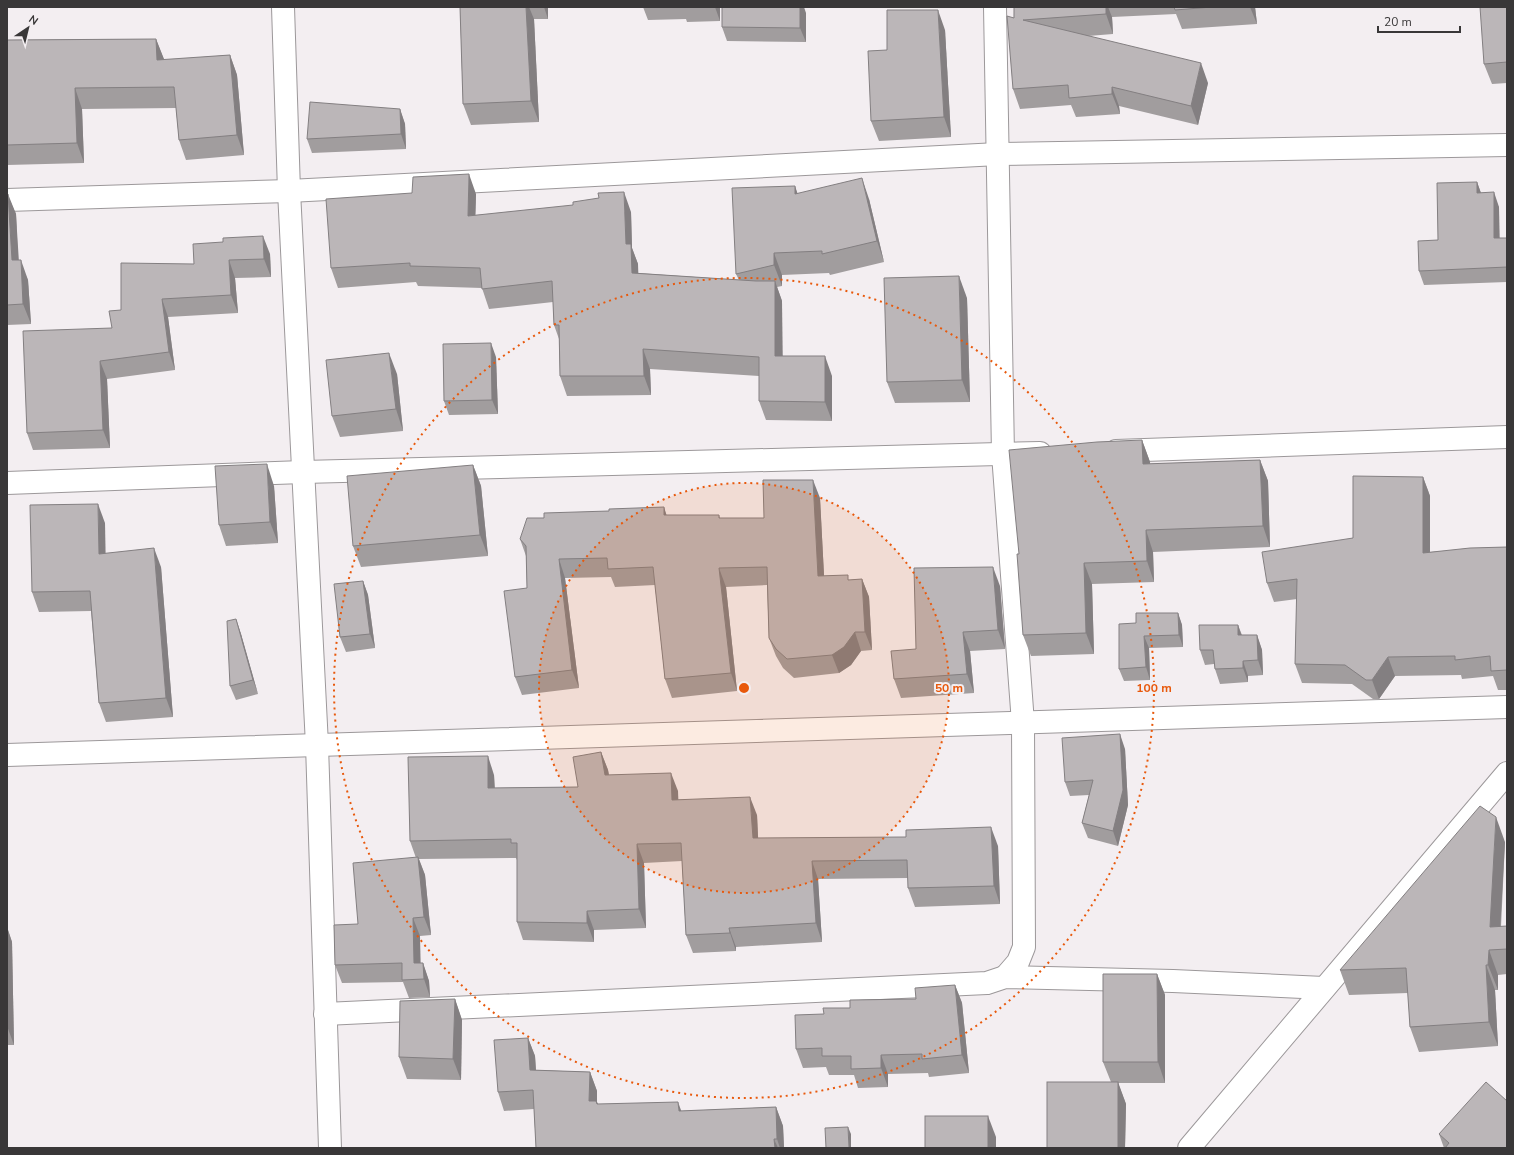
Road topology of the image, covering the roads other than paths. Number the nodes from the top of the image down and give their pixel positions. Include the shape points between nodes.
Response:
1 (283, 7) edge
2 (995, 7) edge
3 (1507, 145) edge
4 (998, 154) junction
5 (289, 191) junction
6 (7, 200) edge
7 (1507, 437) edge
8 (1098, 451) edge
9 (1058, 452) edge
10 (1003, 454) junction
11 (303, 472) junction
12 (7, 483) edge
13 (1507, 707) edge
14 (1023, 723) junction
15 (317, 745) junction
16 (7, 755) edge
17 (1507, 773) edge
18 (1005, 977) junction
19 (1324, 988) junction
20 (325, 1014) junction
21 (330, 1148) edge
22 (1189, 1148) edge

1 - 5 street
2 - 4 street
3 - 4 street
4 - 5 street
4 - 10 street
5 - 6 street
5 - 11 street
7 - 8 street
9 - 10 street
10 - 11 street
10 - 14 street
11 - 12 street
11 - 15 street
13 - 14 street
14 - 15 street
14 - 18 street via 1024,947 1018,962
15 - 16 street
15 - 20 street
17 - 19 street
18 - 19 street
18 - 20 street via 987,983
19 - 22 street
20 - 21 street

